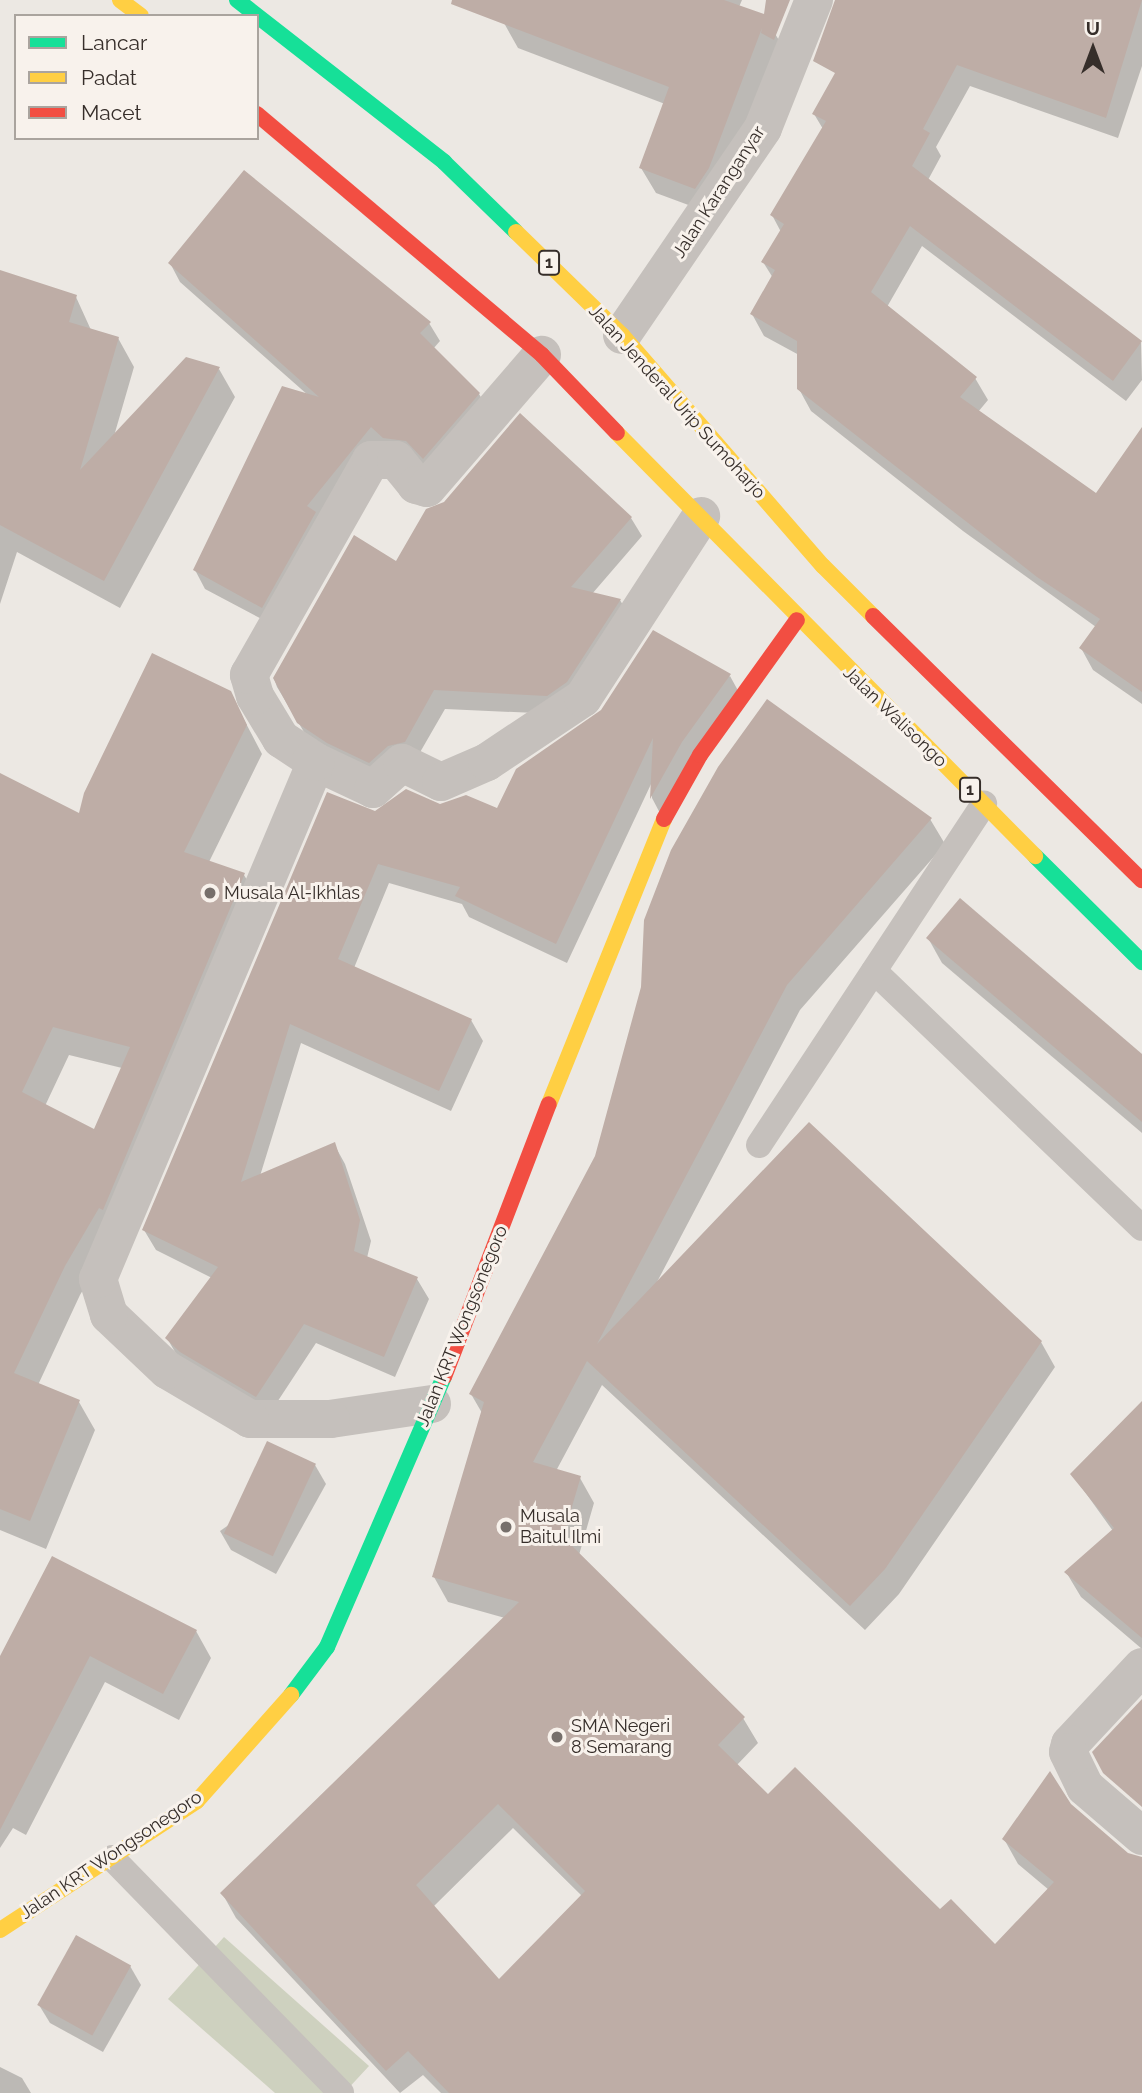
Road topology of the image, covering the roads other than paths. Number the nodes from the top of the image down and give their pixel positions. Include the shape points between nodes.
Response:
1 (120, 0) edge
2 (237, 0) edge
3 (814, 0) edge
4 (138, 14) edge
5 (255, 14) edge
6 (259, 17) edge
7 (259, 116) edge
8 (622, 335) junction
9 (542, 355) junction
10 (701, 516) junction
11 (797, 620) junction
12 (316, 762) junction
13 (984, 804) junction
14 (1142, 880) edge
15 (1142, 962) edge
16 (874, 971) junction
17 (759, 1146) dead end
18 (1142, 1228) edge
19 (432, 1404) junction
20 (1142, 1667) edge
21 (1142, 1836) edge
22 (112, 1858) junction
23 (0, 1930) edge
24 (341, 2093) edge

1 - 4 main road
2 - 5 main road, Jalan Jenderal Urip Sumoharjo / 1
3 - 8 street, Jalan Karanganyar via 763,128
6 - 8 main road, Jalan Jenderal Urip Sumoharjo / 1 via 444,162
7 - 9 main road, 1
8 - 14 main road, Jalan Jenderal Urip Sumoharjo / 1 via 823,566
9 - 10 main road, 1
9 - 12 street via 427,488 416,485 396,460 371,460 249,675 255,696 281,739
10 - 11 main road, 1
10 - 12 street via 583,698 487,762 441,782 402,763 373,789
11 - 13 main road, Jalan Walisongo / 1
11 - 19 main road, Jalan KRT Wongsonegoro via 700,755 651,841
12 - 19 street via 99,1279 108,1315 167,1370 250,1419 331,1419
13 - 15 main road, Jalan Walisongo / 1
13 - 16 lane
16 - 17 lane
16 - 18 lane
19 - 22 main road, Jalan KRT Wongsonegoro via 327,1647 265,1729 197,1801
20 - 21 street via 1070,1744 1068,1752 1085,1787
22 - 23 main road, Jalan KRT Wongsonegoro
22 - 24 lane

